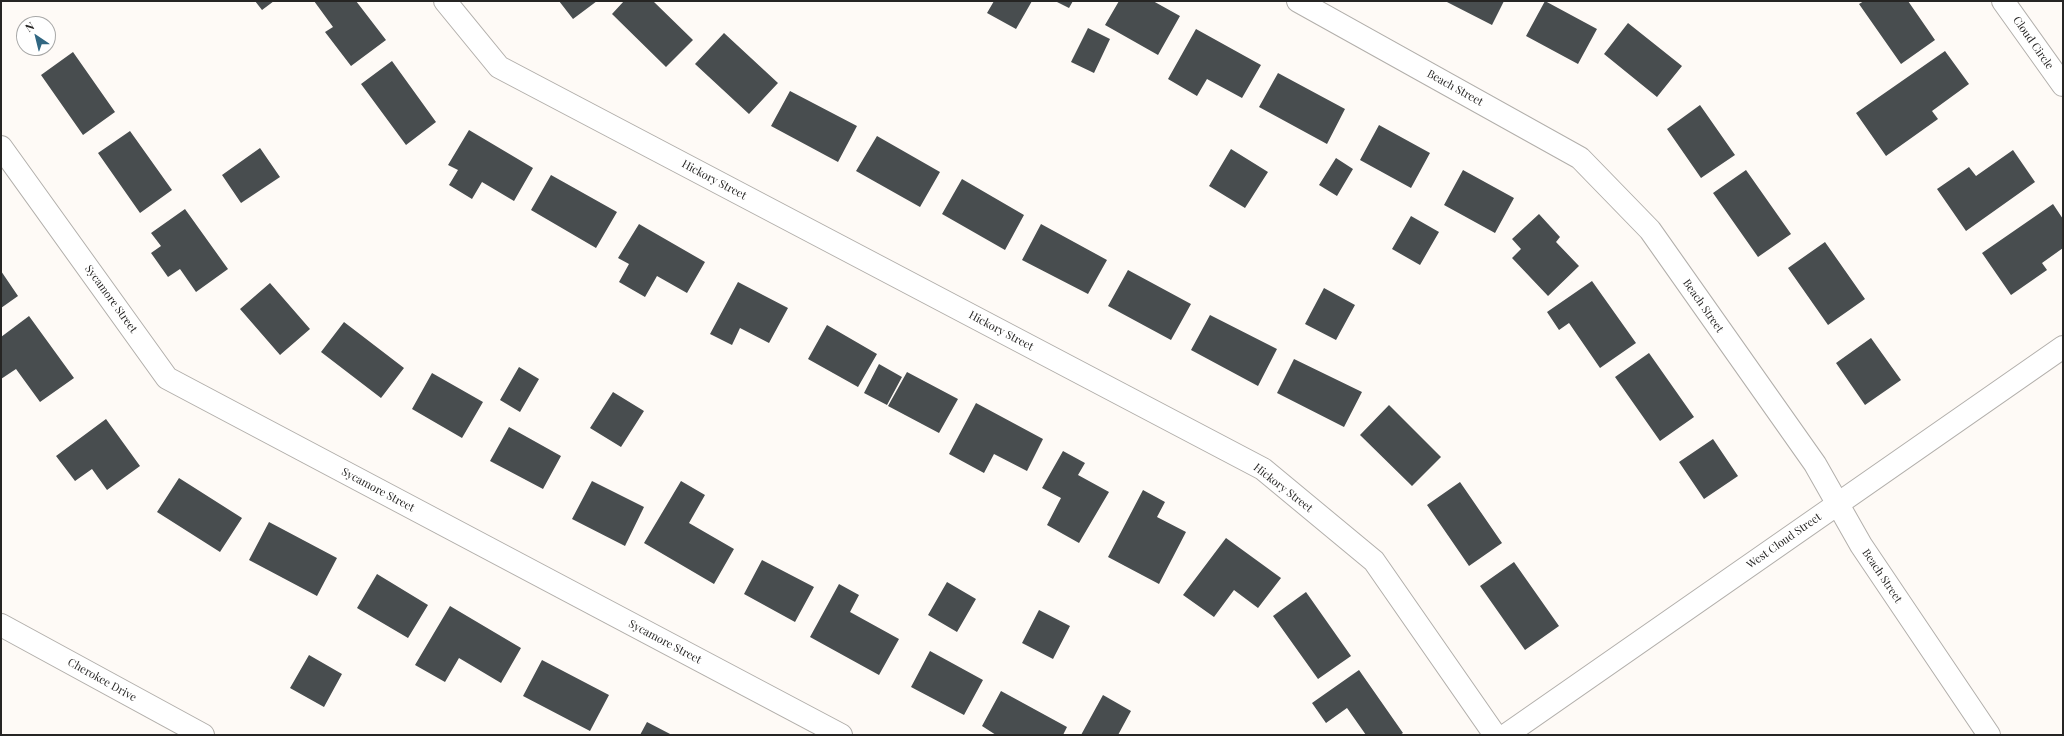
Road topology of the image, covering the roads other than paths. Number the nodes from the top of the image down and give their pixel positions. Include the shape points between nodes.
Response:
1 (445, 1) edge
2 (1298, 1) edge
3 (2003, 1) edge
4 (2063, 85) edge
5 (1, 147) edge
6 (2063, 347) edge
7 (1839, 503) junction
8 (1, 625) edge
9 (203, 735) edge
10 (841, 735) edge
11 (1495, 735) edge
12 (1506, 735) edge
13 (1989, 735) edge

1 - 11 street, Hickory Street via 499,67 1263,469 1374,561
2 - 7 street, Beach Street via 1580,158 1650,230 1815,464
3 - 4 street, Cloud Circle
5 - 10 street, Sycamore Street via 167,378
6 - 7 street, West Cloud Street
7 - 12 street, West Cloud Street
7 - 13 street, Beach Street via 1861,544
8 - 9 street, Cherokee Drive

